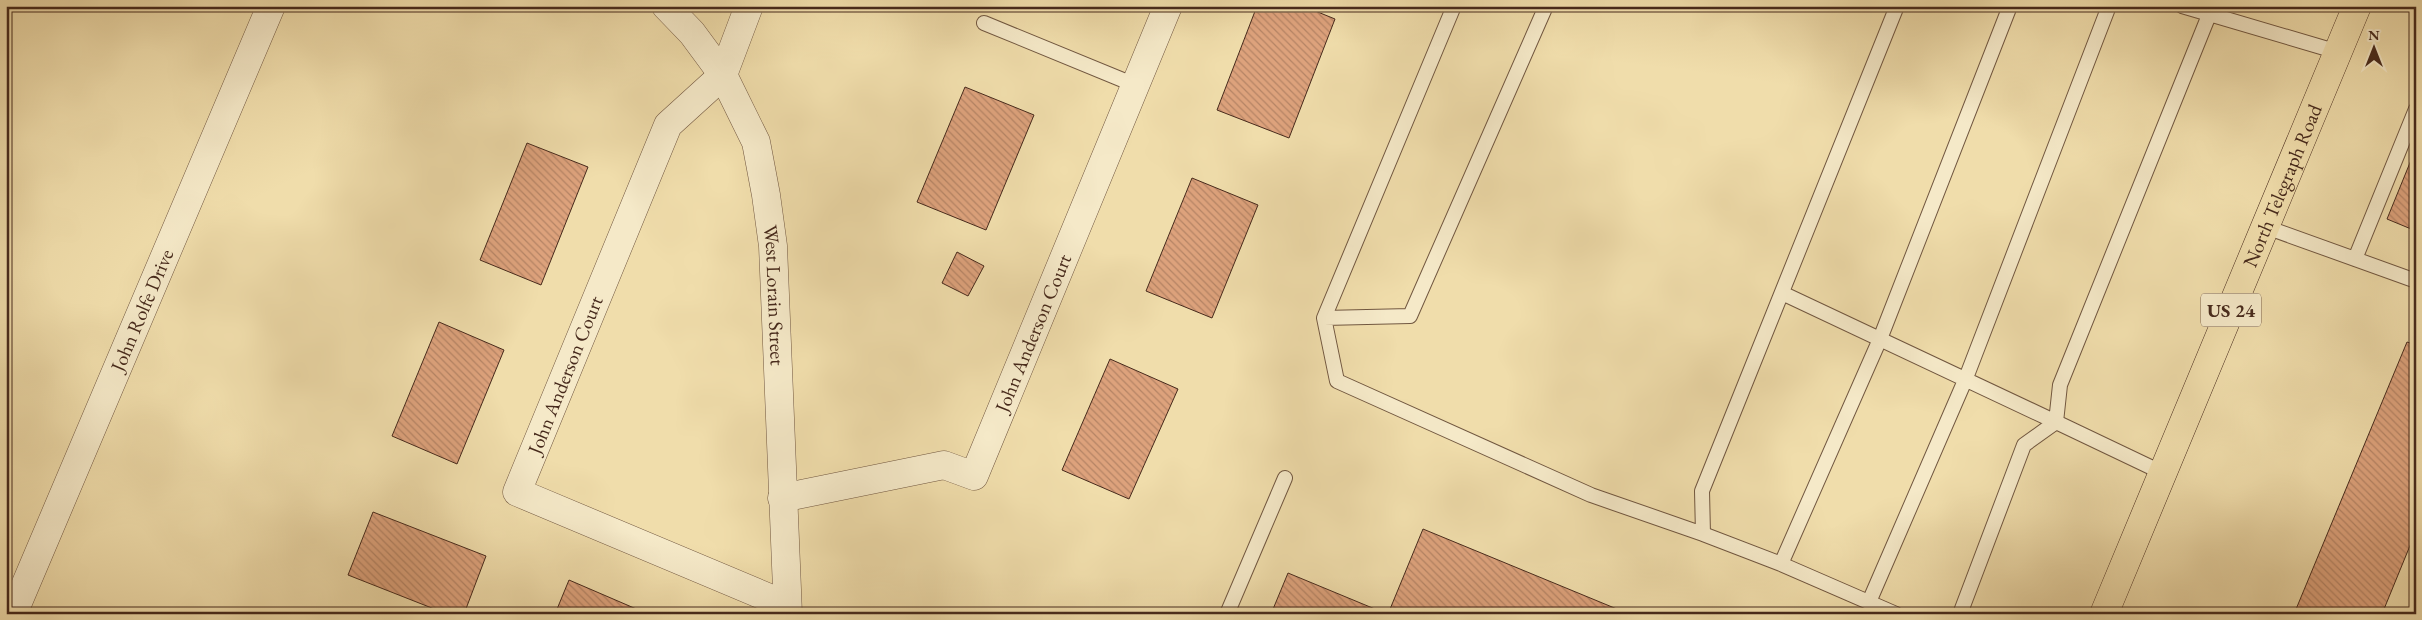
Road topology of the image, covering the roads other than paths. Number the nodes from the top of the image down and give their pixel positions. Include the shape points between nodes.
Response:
1 (272, 6) edge
2 (666, 6) edge
3 (749, 6) edge
4 (1168, 6) edge
5 (1454, 6) edge
6 (1546, 6) edge
7 (1897, 6) edge
8 (2010, 6) edge
9 (2109, 6) edge
10 (2182, 6) edge
11 (2357, 6) edge
12 (2209, 15) junction
13 (984, 23) dead end
14 (2338, 52) junction
15 (723, 75) junction
16 (1135, 85) junction
17 (2416, 109) edge
18 (2266, 227) junction
19 (2355, 260) junction
20 (2416, 282) edge
21 (1782, 293) junction
22 (1324, 318) junction
23 (1880, 339) junction
24 (1966, 378) junction
25 (2056, 422) junction
26 (2163, 473) junction
27 (1285, 478) dead end
28 (782, 498) junction
29 (1703, 534) junction
30 (1780, 564) junction
31 (1869, 602) junction
32 (787, 609) edge
33 (13, 614) edge
34 (1227, 614) edge
35 (1896, 614) edge
36 (1960, 614) edge
37 (2104, 614) edge

1 - 33 street, John Rolfe Drive
2 - 15 street, West Lorain Street via 692,33
3 - 15 street, John Anderson Court
4 - 16 street, John Anderson Court
5 - 22 lane
6 - 22 lane via 1410,316
7 - 21 lane
8 - 23 lane
9 - 24 lane
10 - 12 lane
11 - 14 main road, North Telegraph Road / US 24
12 - 14 lane
12 - 25 lane via 2060,385
13 - 16 lane
14 - 18 main road, North Telegraph Road / US 24
15 - 28 street, West Lorain Street via 756,142 766,195 776,301
15 - 32 street, John Anderson Court via 668,125 517,492
16 - 28 street, John Anderson Court via 974,476 944,465
17 - 19 lane
18 - 19 lane
18 - 26 main road, North Telegraph Road / US 24
19 - 20 lane
21 - 23 lane
21 - 29 lane via 1702,491
22 - 29 lane via 1338,381 1591,495
23 - 24 lane
23 - 30 lane
24 - 25 lane
24 - 31 lane
25 - 26 lane
25 - 36 lane via 2024,445
26 - 37 main road, North Telegraph Road / US 24
27 - 34 lane
28 - 32 street, West Lorain Street
29 - 30 lane
30 - 31 lane
31 - 35 lane

